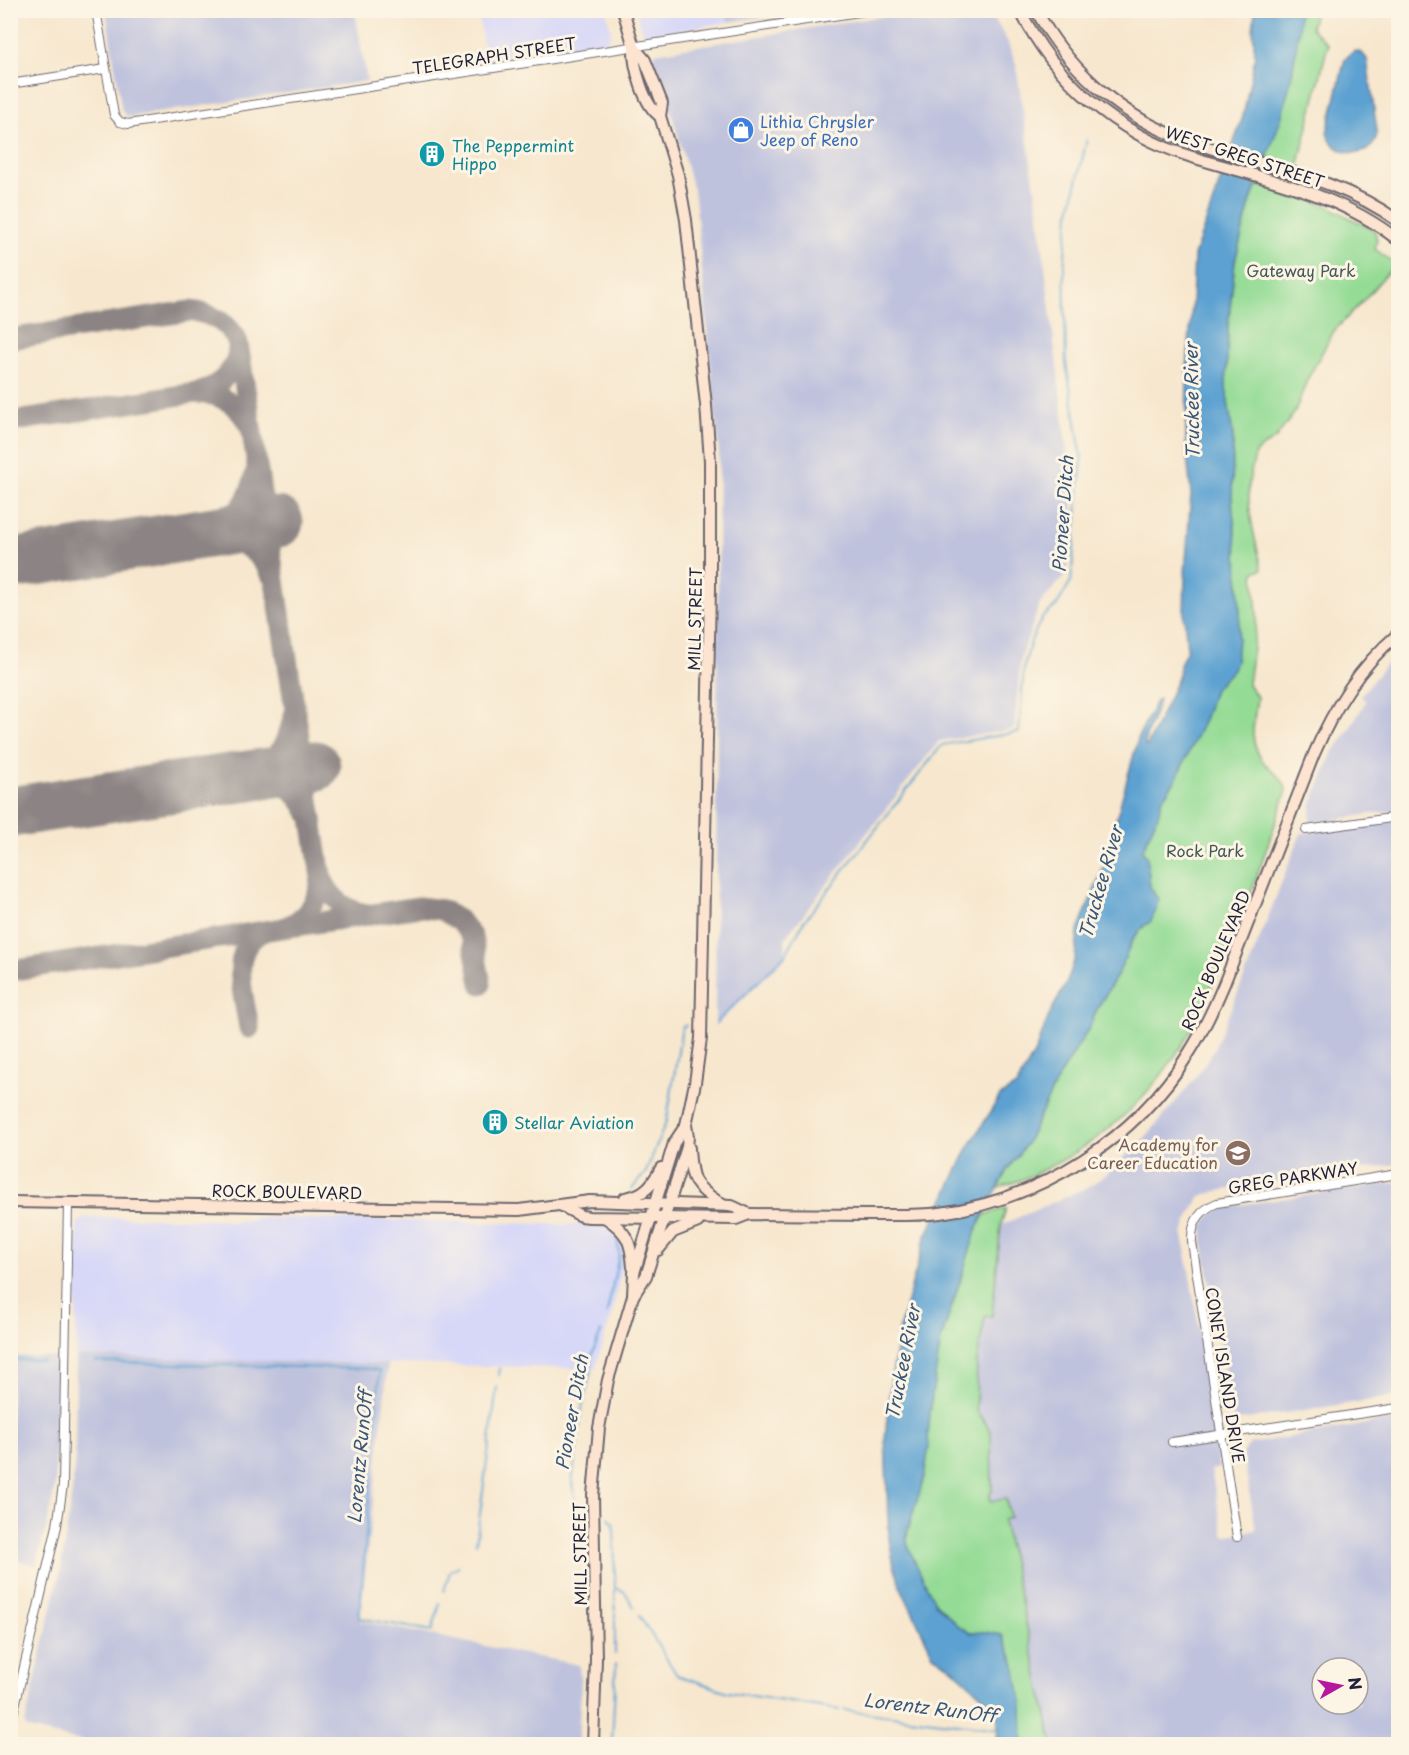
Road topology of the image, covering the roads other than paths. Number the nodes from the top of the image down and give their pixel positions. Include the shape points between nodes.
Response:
1 (96, 10) edge
2 (622, 10) edge
3 (872, 10) edge
4 (1020, 10) edge
5 (1036, 10) edge
6 (634, 47) junction
7 (105, 69) junction
8 (10, 84) edge
9 (1398, 221) edge
10 (1398, 240) edge
11 (1398, 634) edge
12 (1398, 817) edge
13 (1306, 830) dead end
14 (686, 1125) junction
15 (688, 1137) junction
16 (674, 1143) junction
17 (1398, 1174) edge
18 (10, 1202) edge
19 (605, 1202) junction
20 (69, 1203) junction
21 (655, 1203) junction
22 (669, 1204) junction
23 (723, 1205) junction
24 (562, 1206) junction
25 (749, 1214) junction
26 (1197, 1217) joint
27 (606, 1218) junction
28 (650, 1219) junction
29 (665, 1219) junction
30 (710, 1219) junction
31 (651, 1260) junction
32 (634, 1273) junction
33 (633, 1296) junction
34 (1398, 1408) edge
35 (1223, 1434) junction
36 (1172, 1442) dead end
37 (1237, 1537) dead end
38 (10, 1727) edge
39 (10, 1738) edge
40 (37, 1744) edge
41 (593, 1744) edge

1 - 7 street
2 - 6 main road, MILL STREET
3 - 6 street, TELEGRAPH STREET
4 - 10 main road, WEST GREG STREET via 1043,50 1066,77 1091,102 1140,136 1352,209
5 - 9 main road, WEST GREG STREET via 1066,55 1102,92 1145,121 1172,134 1351,193
6 - 7 street, TELEGRAPH STREET via 133,124 120,122 114,115
6 - 14 main road, MILL STREET via 634,64 653,112 660,116 678,175 707,415 710,481 702,1023
7 - 8 street
11 - 25 main road, ROCK BOULEVARD via 1362,670 1329,722 1224,984 1189,1054 1152,1101 1111,1140 1066,1170 1023,1191 972,1207 910,1215
12 - 13 street
14 - 15 main road, MILL STREET
14 - 16 main road, MILL STREET
15 - 22 main road, MILL STREET
15 - 23 main road via 694,1182
16 - 19 main road via 649,1188 638,1195
16 - 21 main road, MILL STREET
17 - 26 street, GREG PARKWAY via 1217,1203
18 - 20 main road, ROCK BOULEVARD
19 - 21 main road, ROCK BOULEVARD
19 - 24 main road, ROCK BOULEVARD
20 - 24 main road, ROCK BOULEVARD via 491,1210
20 - 38 street via 65,1457 57,1526
21 - 22 main road, ROCK BOULEVARD
21 - 28 main road, MILL STREET
22 - 23 main road, ROCK BOULEVARD
22 - 29 main road, MILL STREET
23 - 25 main road, ROCK BOULEVARD via 738,1207
24 - 27 main road, ROCK BOULEVARD via 581,1216
25 - 30 main road, ROCK BOULEVARD via 736,1219
26 - 35 street, CONEY ISLAND DRIVE via 1192,1242
27 - 28 main road, ROCK BOULEVARD
27 - 32 main road via 629,1240
28 - 29 main road, ROCK BOULEVARD
28 - 32 main road, MILL STREET
29 - 30 main road, ROCK BOULEVARD
29 - 31 main road, MILL STREET
30 - 31 main road via 673,1233
31 - 33 main road, MILL STREET
32 - 33 main road, MILL STREET
33 - 41 main road, MILL STREET via 604,1395 595,1459
34 - 35 street
35 - 36 street
35 - 37 street, CONEY ISLAND DRIVE
39 - 40 street

